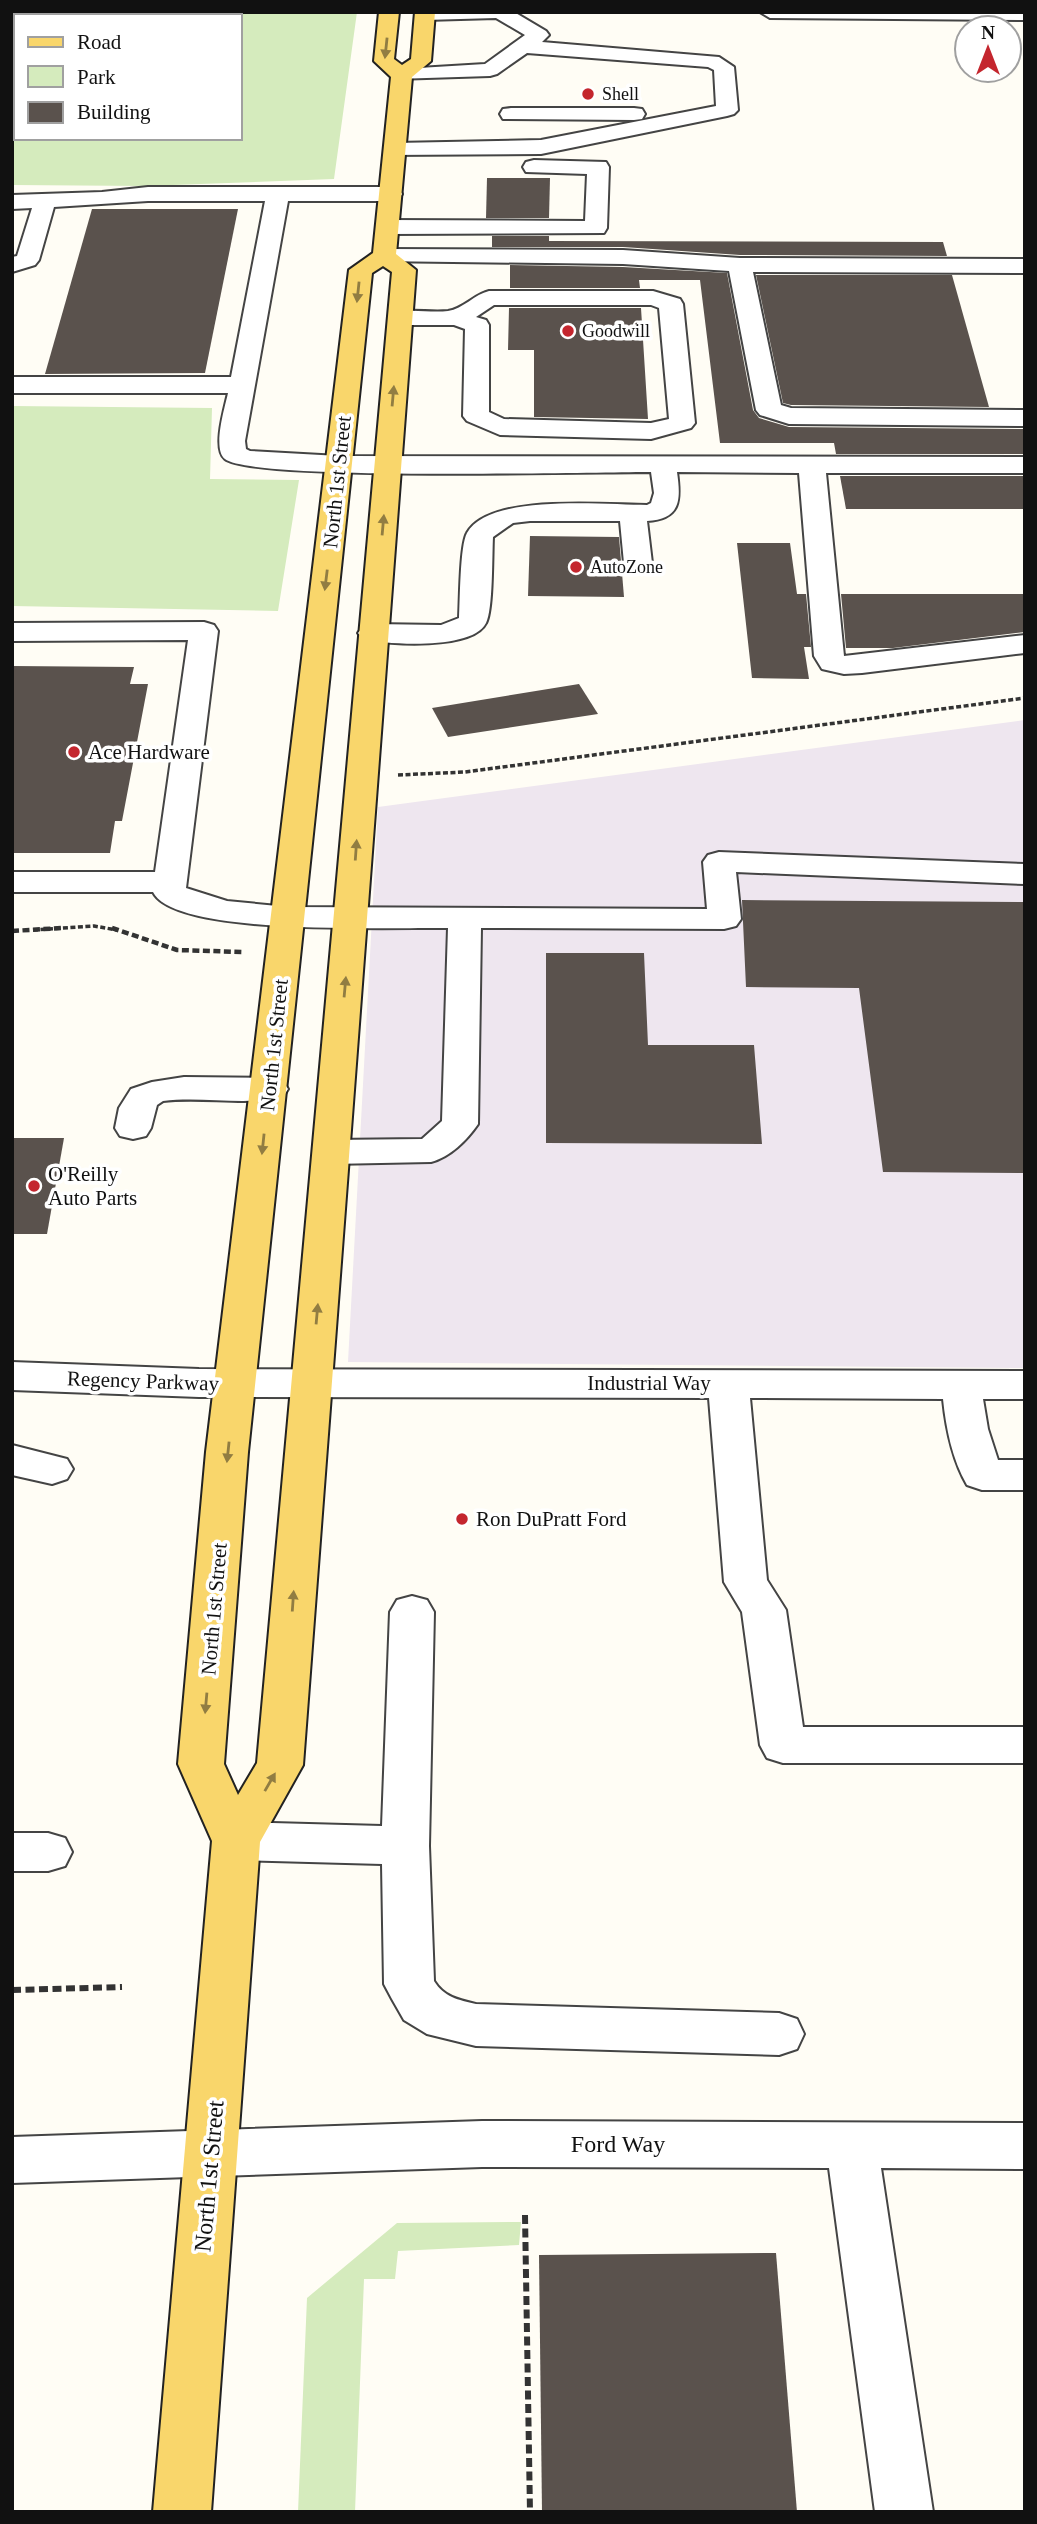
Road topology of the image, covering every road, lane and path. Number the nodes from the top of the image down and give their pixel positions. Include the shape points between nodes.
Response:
1 (390, 12) edge
2 (770, 12) edge
3 (425, 13) edge
4 (503, 13) edge
5 (1025, 14) edge
6 (524, 47) junction
7 (402, 75) junction
8 (501, 82) junction
9 (510, 114) junction
10 (678, 121) junction
11 (511, 148) junction
12 (394, 158) junction
13 (278, 194) junction
14 (391, 194) junction
15 (45, 201) junction
16 (12, 202) edge
17 (387, 227) junction
18 (384, 256) junction
19 (486, 256) junction
20 (12, 265) edge
21 (740, 265) junction
22 (1025, 265) edge
23 (489, 298) junction
24 (400, 318) junction
25 (457, 318) junction
26 (242, 385) junction
27 (12, 386) edge
28 (1025, 418) edge
29 (339, 464) junction
30 (388, 464) junction
31 (663, 464) junction
32 (812, 464) junction
33 (1025, 465) edge
34 (633, 513) junction
35 (638, 563) dead end
36 (12, 632) edge
37 (373, 633) junction
38 (1025, 644) edge
39 (1025, 698) edge
40 (362, 777) junction
41 (1025, 874) edge
42 (12, 882) edge
43 (170, 882) junction
44 (288, 917) junction
45 (351, 918) junction
46 (465, 918) junction
47 (12, 931) edge
48 (242, 951) dead end
49 (270, 1089) junction
50 (134, 1128) dead end
51 (331, 1152) junction
52 (12, 1376) edge
53 (273, 1383) junction
54 (728, 1384) junction
55 (961, 1384) junction
56 (1025, 1385) edge
57 (12, 1460) edge
58 (52, 1469) dead end
59 (1025, 1475) edge
60 (412, 1612) dead end
61 (1025, 1745) edge
62 (236, 1841) junction
63 (405, 1846) junction
64 (122, 1987) dead end
65 (12, 1990) edge
66 (779, 2034) dead end
67 (852, 2145) junction
68 (1025, 2146) edge
69 (211, 2155) junction
70 (12, 2160) edge
71 (525, 2215) dead end
72 (182, 2512) edge
73 (530, 2512) edge
74 (904, 2512) edge

1 -> 7 main road via 384,61
2 - 5 street
3 - 4 street
3 - 7 main road via 421,61
4 - 6 street via 539,35
6 - 8 street
6 - 10 street via 712,61 724,67 727,110
7 - 8 street
7 - 12 main road
8 - 9 street
9 - 10 street via 649,114
9 - 11 street
10 - 11 street via 582,141
11 - 12 street
12 - 14 main road
12 - 17 street via 598,167 596,228
13 - 14 street
13 - 15 street via 148,194
13 - 26 street
14 - 17 main road
15 - 16 street
15 - 20 street via 27,260
17 - 18 main road
18 - 19 street
18 - 24 main road, North 1st Street via 404,270
18 -> 29 main road, North 1st Street via 361,270
19 - 21 street via 623,257
19 - 23 street
21 - 22 street
21 - 28 street via 769,410 789,416
23 - 25 street
23 - 25 street via 653,298 671,304 682,423 651,431 500,427 476,416 477,325
24 - 25 street
30 -> 24 main road, North 1st Street
26 - 27 street
26 - 29 street via 233,453 244,460
29 - 30 street
29 -> 44 main road, North 1st Street
30 - 31 street
37 -> 30 main road, North 1st Street
31 - 32 street
31 - 34 street via 664,507 652,513
32 - 33 street
32 - 38 street via 832,663 862,664
34 - 35 street
34 - 37 street via 530,513 492,523 479,535 473,621 467,628 446,633
36 - 43 street via 204,631
37 - 40 main road, North 1st Street
39 - 40 path via 465,772
45 -> 40 main road, North 1st Street
41 - 46 street via 719,862 724,919
42 - 43 street
43 - 44 street via 169,892 190,903 239,914
44 - 45 street
44 - 49 main road, North 1st Street
45 - 46 street
51 -> 45 main road, North 1st Street
46 - 51 street via 460,1124 431,1150
47 - 48 path via 94,926 177,950
49 - 50 street via 163,1088 145,1095
49 -> 53 main road, North 1st Street
53 -> 51 main road, North 1st Street
52 - 53 street, Regency Parkway via 102,1382
53 - 54 street, Industrial Way
62 -> 53 main road, North 1st Street via 280,1765
53 -> 62 main road, North 1st Street via 201,1764
54 - 55 street, Industrial Way
54 - 61 street via 746,1582 764,1610 783,1745
55 - 56 street, Industrial Way
55 - 59 street via 967,1429 982,1475
57 - 58 street
60 - 63 street
62 - 63 street
62 - 69 main road, North 1st Street
63 - 66 street via 409,1984 422,2005 445,2019 476,2025
64 - 65 path
67 - 68 street, Ford Way
67 - 69 street, Ford Way via 482,2144
67 - 74 street
69 - 70 street, Ford Way
69 - 72 main road, North 1st Street
71 - 73 path

